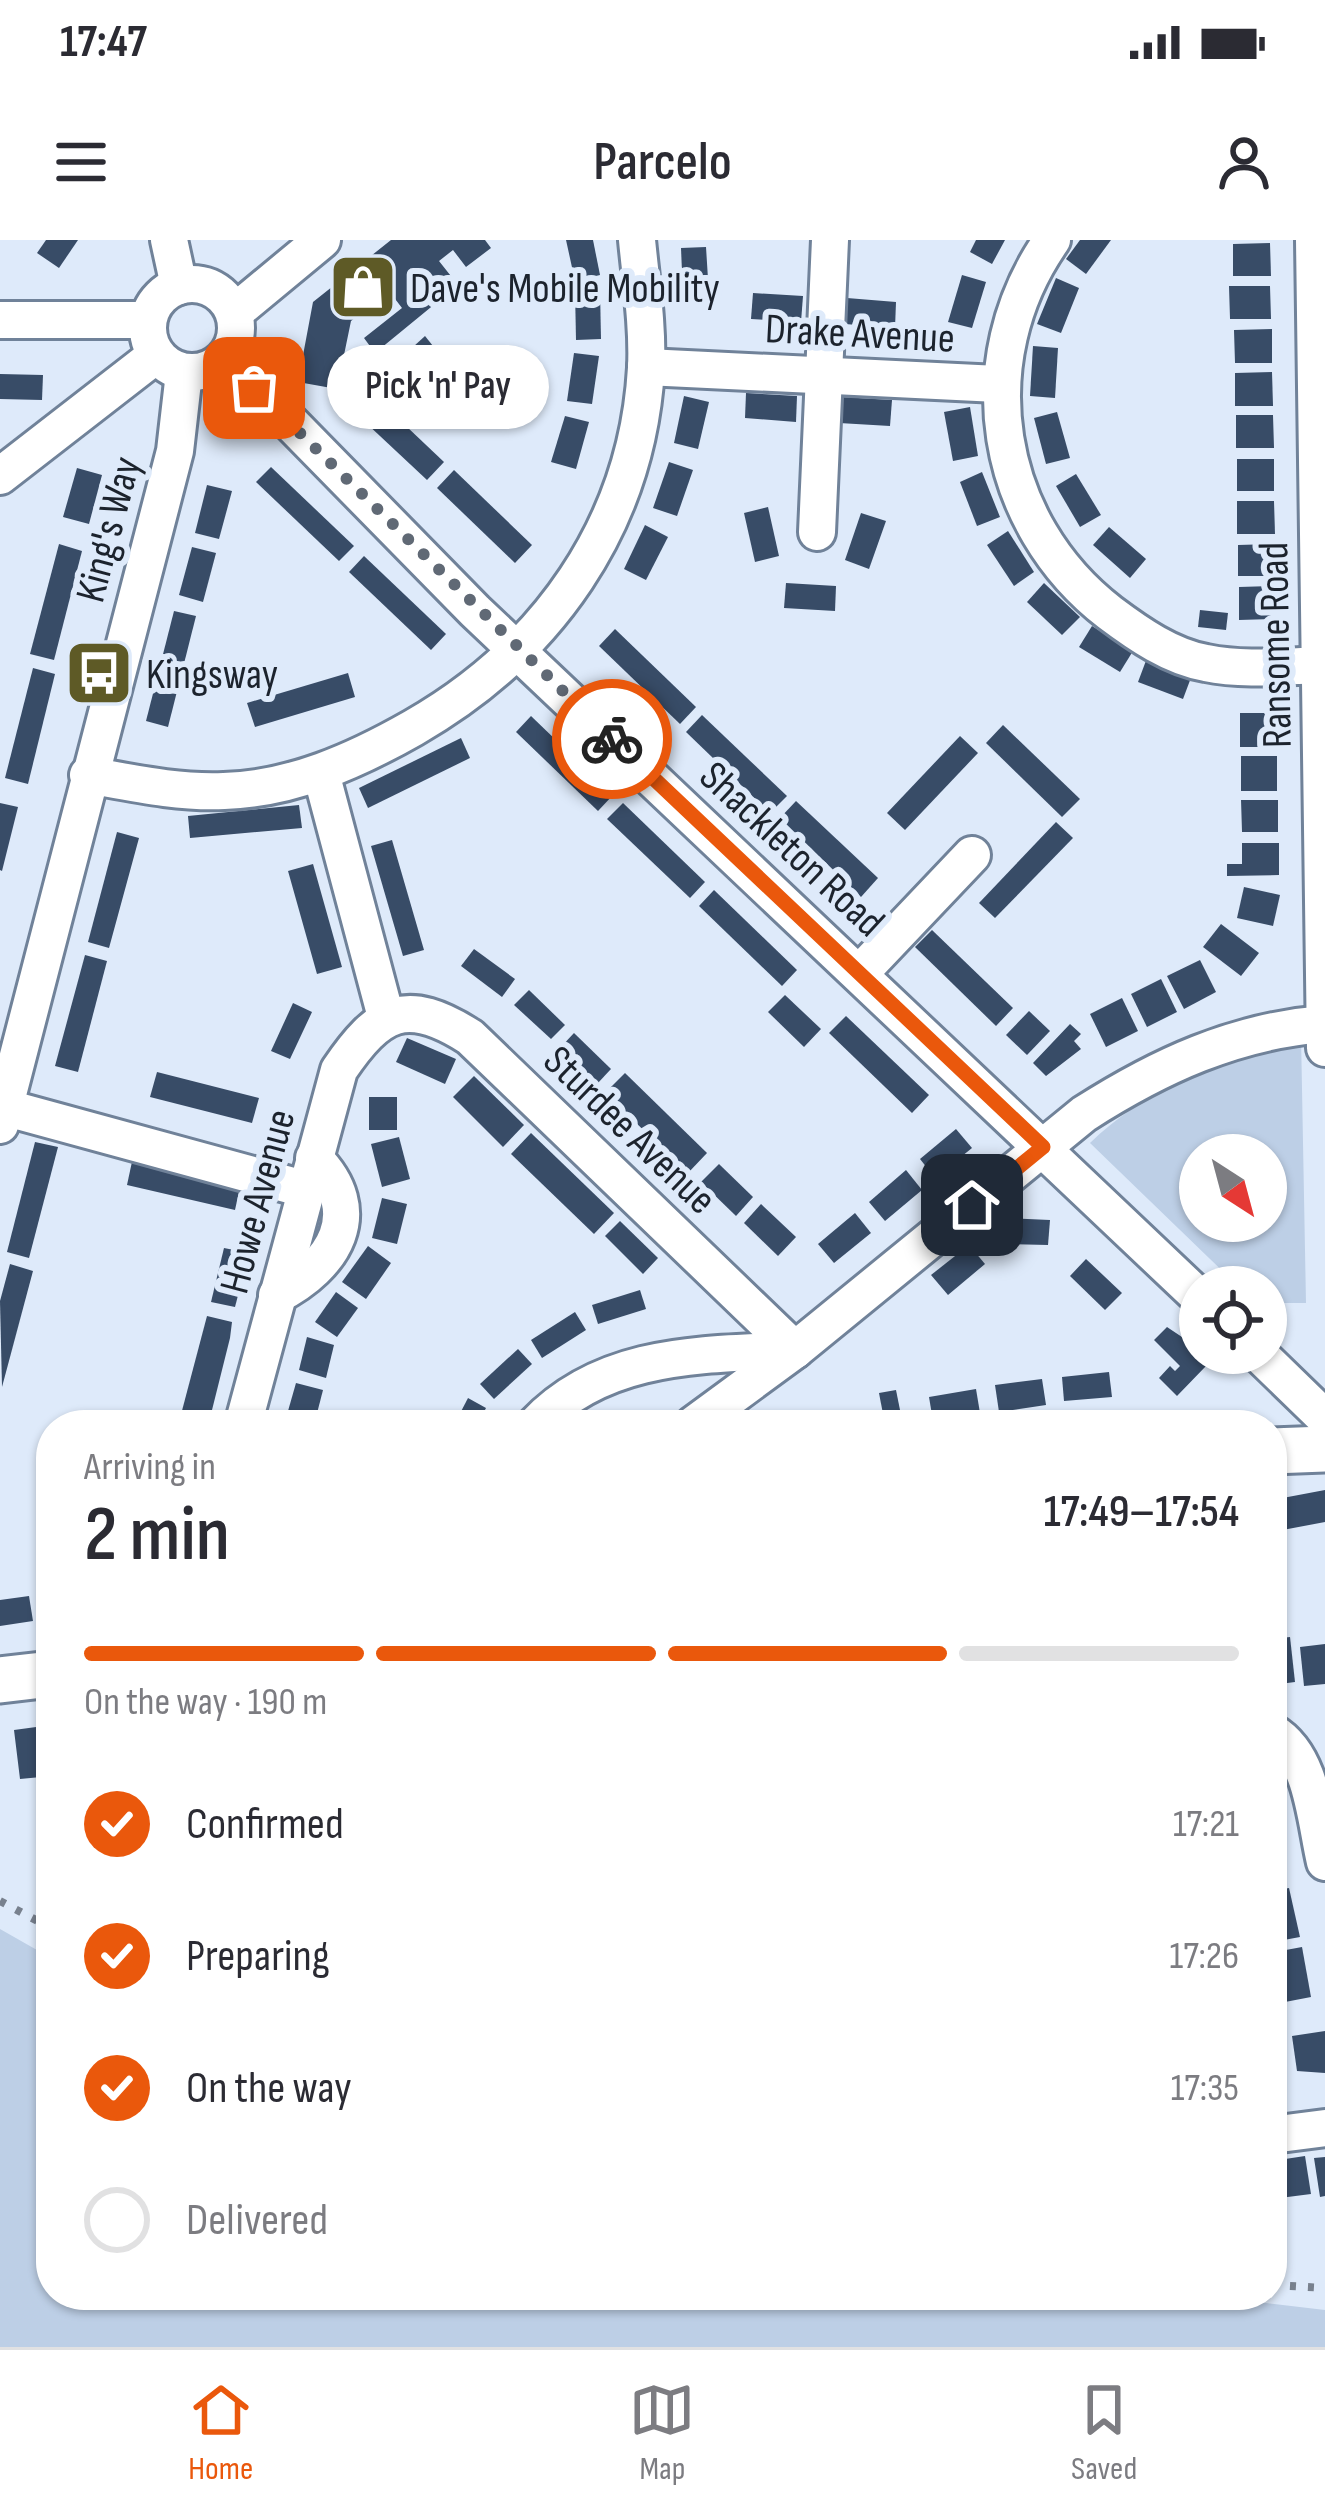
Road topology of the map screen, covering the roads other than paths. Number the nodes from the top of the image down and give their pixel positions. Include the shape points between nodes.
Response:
1 (169, 240) edge
2 (322, 240) edge
3 (637, 240) edge
4 (830, 240) edge
5 (1052, 240) edge
6 (1314, 240) edge
7 (178, 286) junction
8 (235, 312) junction
9 (0, 320) edge
10 (163, 349) junction
11 (226, 357) junction
12 (646, 367) junction
13 (824, 376) junction
14 (998, 384) junction
15 (0, 476) edge
16 (817, 532) dead end
17 (519, 652) junction
18 (1322, 665) edge
19 (321, 773) junction
20 (88, 775) junction
21 (972, 855) dead end
22 (860, 973) junction
23 (1324, 980) edge
24 (386, 1017) junction
25 (1324, 1024) edge
26 (1325, 1048) edge
27 (2, 1113) edge
28 (1043, 1147) junction
29 (309, 1173) junction
30 (1179, 1278) edge
31 (795, 1350) junction
32 (1280, 1374) edge
33 (247, 1410) edge
34 (555, 1410) edge
35 (713, 1410) edge
36 (1325, 1418) edge
37 (1325, 1449) edge
38 (1287, 1450) edge
39 (36, 1676) edge
40 (0, 1680) edge
41 (1287, 1743) edge
42 (1325, 1862) edge
43 (1325, 2128) edge
44 (1287, 2132) edge

1 - 7 street
2 - 8 street
3 - 12 street
4 - 13 street
5 - 14 street via 1012,316
6 - 18 street, Ransome Road
7 - 8 street via 205,285
7 - 10 street via 154,305
8 - 11 street
9 - 10 street
10 - 11 street via 204,371
10 - 15 street
10 - 20 street, King's Way via 175,451
11 - 17 street, Shackleton Road
12 - 13 street, Drake Avenue
12 - 17 street via 630,454 598,539 567,596
13 - 14 street, Drake Avenue
13 - 16 street
14 - 18 street via 1028,518 1078,588 1131,629 1205,663
17 - 19 street via 447,708
17 - 22 street, Shackleton Road
18 - 23 street, Ransome Road
19 - 20 street via 228,791
19 - 24 street
20 - 27 street, King's Way
21 - 22 street
22 - 28 street, Shackleton Road
23 - 25 street, Ransome Road
24 - 29 street, Howe Avenue via 339,1070
24 - 31 street, Sturdee Avenue via 439,1018 470,1037
25 - 26 street, Ransome Road
25 - 28 street via 1218,1045 1168,1065
27 - 29 street
28 - 30 street, Shackleton Road
28 - 31 street
29 - 33 street, Howe Avenue via 338,1192 336,1237 309,1278 277,1294
31 - 34 street via 667,1357 586,1386
31 - 35 street
32 - 36 street
37 - 38 main road
39 - 40 main road
41 - 42 street via 1303,1771
43 - 44 street

